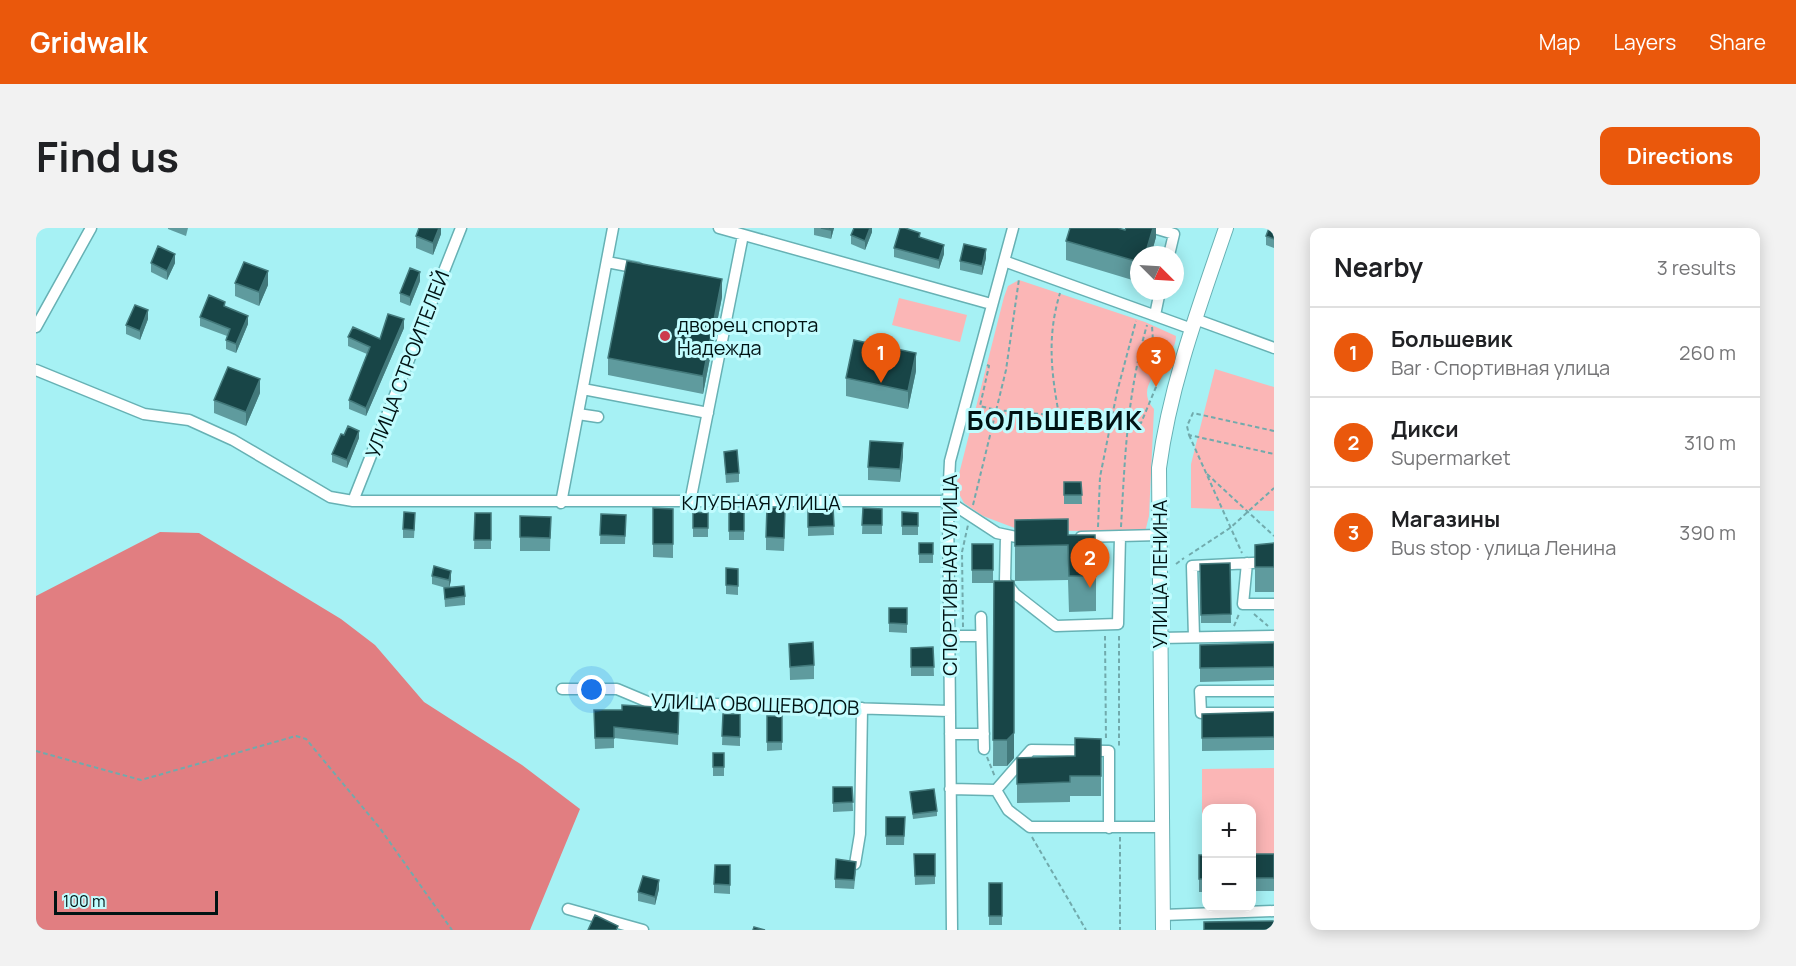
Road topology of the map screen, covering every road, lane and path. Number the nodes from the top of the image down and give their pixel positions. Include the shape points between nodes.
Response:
1 (91, 228) edge
2 (461, 228) edge
3 (613, 228) edge
4 (719, 228) edge
5 (1013, 228) edge
6 (1154, 228) edge
7 (1226, 228) edge
8 (743, 235) junction
9 (1171, 246) edge
10 (1004, 261) junction
11 (607, 262) junction
12 (1021, 267) junction
13 (653, 271) edge
14 (1063, 282) junction
15 (1157, 300) edge
16 (991, 303) junction
17 (1139, 310) junction
18 (1153, 314) junction
19 (1194, 324) junction
20 (36, 327) edge
21 (1274, 348) edge
22 (975, 363) junction
23 (36, 370) edge
24 (583, 389) junction
25 (996, 410) junction
26 (708, 412) junction
27 (578, 414) junction
28 (1060, 416) junction
29 (598, 417) dead end
30 (1112, 421) junction
31 (1127, 422) junction
32 (1274, 431) edge
33 (1189, 435) junction
34 (1274, 454) edge
35 (1204, 472) junction
36 (1274, 488) edge
37 (354, 501) junction
38 (948, 501) junction
39 (690, 502) junction
40 (561, 503) junction
41 (1247, 512) junction
42 (970, 516) junction
43 (1230, 528) junction
44 (1159, 535) junction
45 (1006, 536) junction
46 (1098, 536) junction
47 (1120, 536) junction
48 (1274, 536) edge
49 (1043, 538) edge
50 (1065, 538) edge
51 (1274, 561) edge
52 (1247, 563) junction
53 (1176, 564) dead end
54 (1243, 604) junction
55 (1274, 604) edge
56 (981, 617) dead end
57 (1105, 624) junction
58 (1274, 634) edge
59 (949, 636) junction
60 (963, 636) junction
61 (981, 636) junction
62 (1194, 637) junction
63 (1230, 637) junction
64 (1160, 638) junction
65 (562, 689) dead end
66 (1274, 690) edge
67 (862, 708) junction
68 (949, 711) junction
69 (1274, 713) edge
70 (950, 734) junction
71 (984, 734) junction
72 (984, 749) joint
73 (36, 751) edge
74 (1106, 751) junction
75 (997, 788) junction
76 (951, 789) junction
77 (1162, 827) junction
78 (1109, 828) junction
79 (1027, 830) dead end
80 (855, 864) edge
81 (568, 909) dead end
82 (1274, 911) edge
83 (1163, 915) junction
84 (452, 930) edge
85 (643, 930) edge
86 (952, 930) edge
87 (1086, 930) edge
88 (1163, 930) edge

1 - 20 street
2 - 37 street, УЛИЦА СТРОИТЕЛЕЙ
3 - 11 street
4 - 8 street
5 - 10 street, СПОРТИВНАЯ УЛИЦА
6 - 9 street via 1174,234
7 - 19 main road, УЛИЦА ЛЕНИНА
8 - 16 street
8 - 26 street via 727,286
10 - 12 street
10 - 16 street, СПОРТИВНАЯ УЛИЦА
11 - 13 street
11 - 24 street
12 - 14 street
12 - 25 path
14 - 17 street
14 - 28 path via 1054,314 1050,356
15 - 18 street
16 - 22 street, СПОРТИВНАЯ УЛИЦА
17 - 18 street
17 - 30 path
18 - 19 street
18 - 31 path via 1134,369
18 - 31 path via 1156,387 1141,423
19 - 21 street
19 - 44 main road, УЛИЦА ЛЕНИНА via 1165,421 1159,468
22 - 25 path via 989,366 980,406
22 - 38 street, СПОРТИВНАЯ УЛИЦА via 950,461
23 - 37 street, КЛУБНАЯ УЛИЦА via 144,414 189,420 233,440 330,496
24 - 26 street
24 - 27 street
25 - 28 path
25 - 42 path
26 - 39 street via 693,460
27 - 29 street
27 - 40 street
28 - 30 path
30 - 31 path
30 - 46 path via 1100,477
31 - 47 path
32 - 33 path via 1193,414 1187,426
33 - 34 path
33 - 35 path
35 - 41 path
35 - 43 path
36 - 41 path
37 - 40 street, КЛУБНАЯ УЛИЦА
38 - 39 street, КЛУБНАЯ УЛИЦА
38 - 42 street
38 - 59 street, СПОРТИВНАЯ УЛИЦА
39 - 40 street, КЛУБНАЯ УЛИЦА
41 - 43 path
41 - 48 path
42 - 45 street
42 - 60 path via 962,552
43 - 52 path
43 - 53 path
44 - 47 street
44 - 64 main road, УЛИЦА ЛЕНИНА
45 - 49 street
45 - 57 street via 1005,581 1015,594 1056,626
46 - 47 street
46 - 50 street
47 - 57 street via 1118,624
51 - 52 street
52 - 54 street
52 - 62 street via 1192,566
54 - 55 street
54 - 58 path
54 - 63 path
56 - 61 street
57 - 74 path
58 - 63 street
59 - 60 street
59 - 68 street, СПОРТИВНАЯ УЛИЦА
60 - 61 street
61 - 71 street
62 - 63 street
62 - 64 street
64 - 77 main road, УЛИЦА ЛЕНИНА
65 - 67 street, УЛИЦА ОВОЩЕВОДОВ via 617,689 648,702
66 - 69 street via 1200,691 1201,713
67 - 68 street, УЛИЦА ОВОЩЕВОДОВ
67 - 80 street via 860,834
68 - 70 street, СПОРТИВНАЯ УЛИЦА
70 - 71 street
70 - 76 street, СПОРТИВНАЯ УЛИЦА
71 - 72 street
72 - 75 path
73 - 84 path via 141,780 296,736 306,739 379,827
74 - 75 street via 1031,750
74 - 78 street
75 - 76 street
75 - 78 street via 1008,810 1030,827
76 - 86 street, СПОРТИВНАЯ УЛИЦА
77 - 78 street
77 - 83 main road, УЛИЦА ЛЕНИНА
79 - 87 path
81 - 85 street
82 - 83 street
83 - 88 main road, УЛИЦА ЛЕНИНА

